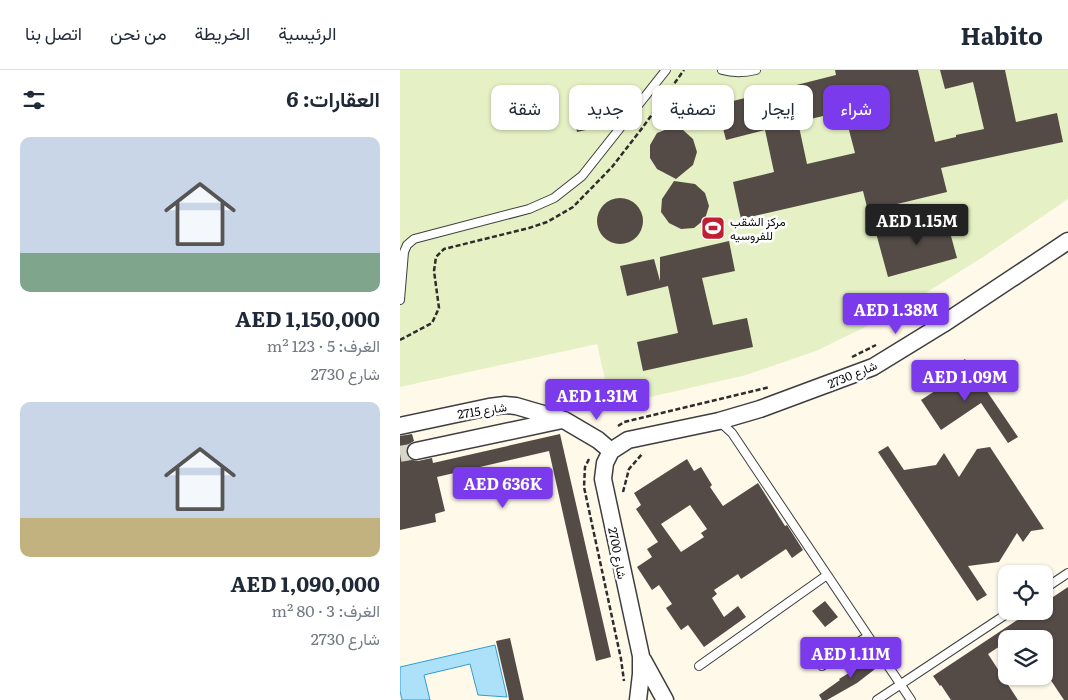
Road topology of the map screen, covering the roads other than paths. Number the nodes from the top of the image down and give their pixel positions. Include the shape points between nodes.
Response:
1 (666, 70) edge
2 (722, 70) edge
3 (756, 70) edge
4 (1068, 242) edge
5 (400, 300) edge
6 (564, 420) junction
7 (423, 421) junction
8 (719, 421) junction
9 (400, 426) edge
10 (611, 451) junction
11 (1068, 573) edge
12 (827, 575) junction
13 (1053, 584) edge
14 (998, 620) edge
15 (868, 636) junction
16 (640, 656) junction
17 (699, 666) dead end
18 (822, 666) dead end
19 (900, 684) junction
20 (638, 700) edge
21 (665, 700) edge
22 (877, 700) edge
23 (911, 700) edge

1 - 5 lane via 582,176 554,198 529,209 414,239 407,245
2 - 3 lane via 744,73
4 - 8 street, شارع 2730 via 873,367
6 - 7 street, شارع 2715 via 505,405
6 - 7 street, شارع 2715 via 423,449
6 - 10 street, شارع 2715
7 - 9 street, شارع 2715
8 - 10 street, شارع 2730 via 628,440
8 - 12 lane via 732,433
10 - 16 street, شارع 2700 via 603,479
11 - 13 lane
12 - 15 lane
12 - 17 lane
14 - 19 lane
15 - 18 lane
15 - 19 lane
16 - 20 street, شارع 2700
16 - 21 street, شارع 2700
19 - 22 lane
19 - 23 lane

